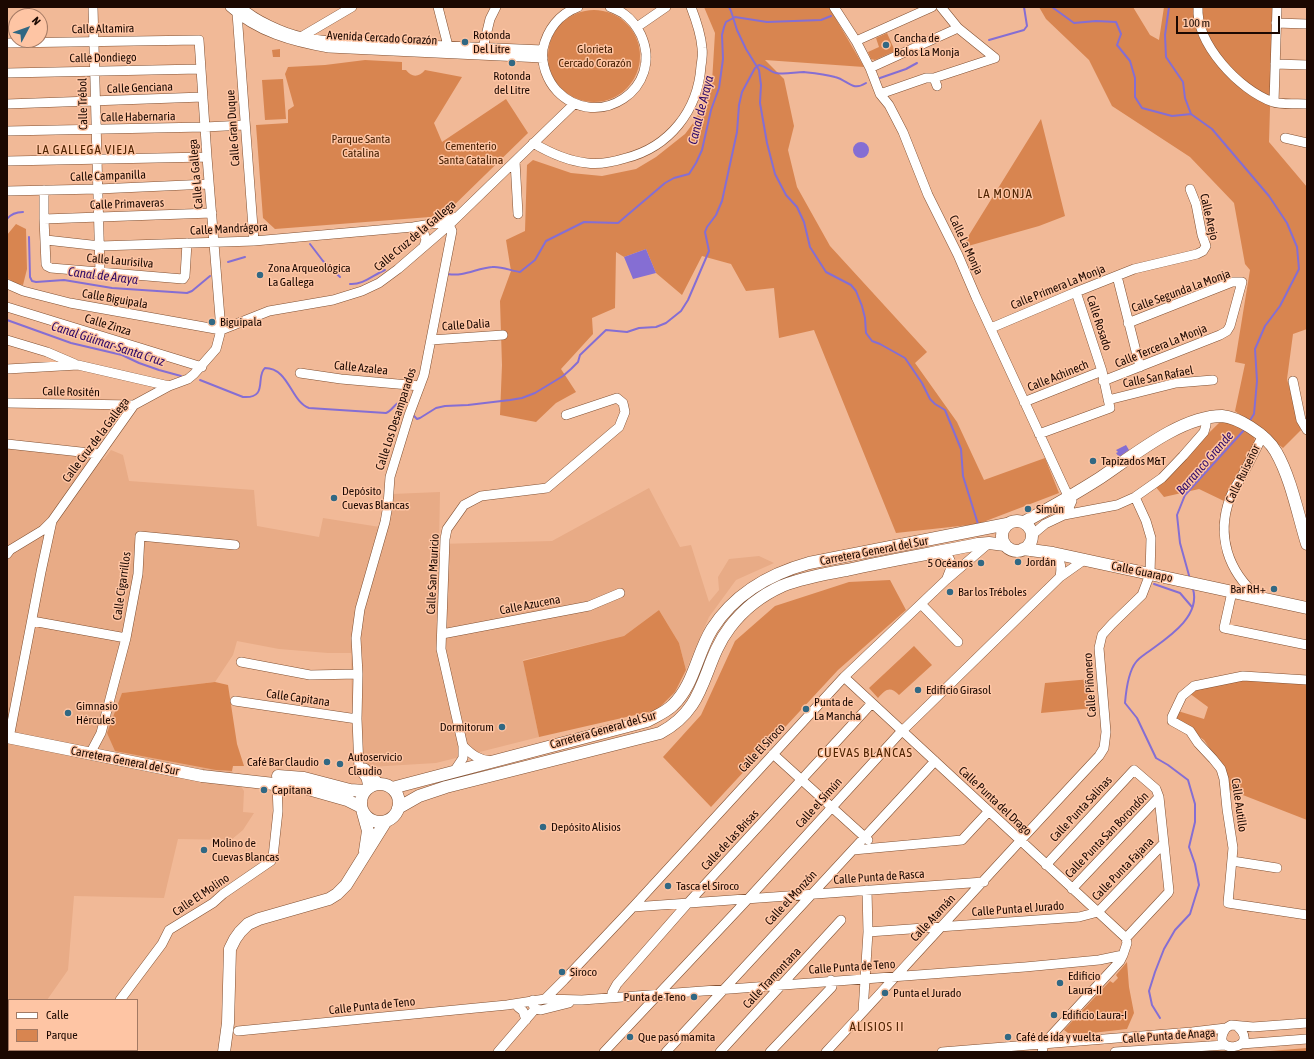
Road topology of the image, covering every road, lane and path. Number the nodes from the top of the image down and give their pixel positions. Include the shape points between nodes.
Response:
1 (93, 7) edge
2 (352, 7) edge
3 (438, 7) edge
4 (496, 7) edge
5 (578, 7) edge
6 (610, 7) edge
7 (666, 7) edge
8 (691, 7) edge
9 (932, 7) edge
10 (941, 7) edge
11 (1198, 7) edge
12 (1277, 7) edge
13 (836, 8) edge
14 (239, 9) edge
15 (338, 10) edge
16 (1276, 23) junction
17 (1307, 24) edge
18 (637, 27) junction
19 (958, 28) junction
20 (301, 37) junction
21 (199, 40) joint
22 (93, 41) junction
23 (856, 41) junction
24 (7, 43) edge
25 (448, 46) junction
26 (483, 48) junction
27 (543, 54) junction
28 (1275, 64) junction
29 (1307, 65) edge
30 (870, 68) junction
31 (200, 69) junction
32 (94, 70) junction
33 (7, 73) edge
34 (880, 94) junction
35 (203, 97) junction
36 (95, 102) junction
37 (1274, 102) junction
38 (7, 104) edge
39 (574, 104) junction
40 (1307, 104) edge
41 (245, 125) junction
42 (205, 127) junction
43 (95, 130) junction
44 (7, 131) edge
45 (1285, 138) dead end
46 (533, 143) junction
47 (1307, 143) edge
48 (207, 157) junction
49 (96, 160) junction
50 (515, 161) junction
51 (7, 162) edge
52 (209, 184) junction
53 (98, 189) junction
54 (1190, 189) dead end
55 (44, 190) junction
56 (8, 192) edge
57 (463, 211) junction
58 (212, 213) junction
59 (518, 214) dead end
60 (98, 217) junction
61 (44, 219) junction
62 (414, 227) junction
63 (446, 228) junction
64 (46, 240) junction
65 (254, 241) junction
66 (214, 242) junction
67 (187, 243) junction
68 (100, 246) junction
69 (424, 246) junction
70 (1203, 251) joint
71 (100, 272) junction
72 (1117, 276) junction
73 (7, 284) edge
74 (1072, 294) junction
75 (7, 307) edge
76 (1128, 323) junction
77 (991, 328) junction
78 (221, 330) junction
79 (1227, 332) joint
80 (503, 335) dead end
81 (7, 340) edge
82 (431, 340) junction
83 (78, 365) junction
84 (202, 367) junction
85 (1140, 367) junction
86 (7, 369) edge
87 (1102, 371) junction
88 (300, 373) dead end
89 (1213, 380) dead end
90 (1103, 381) junction
91 (1293, 382) dead end
92 (169, 386) junction
93 (420, 386) junction
94 (1024, 402) junction
95 (7, 403) edge
96 (1109, 404) junction
97 (134, 405) junction
98 (566, 415) dead end
99 (1206, 418) junction
100 (1307, 430) edge
101 (1040, 434) junction
102 (1260, 434) junction
103 (7, 444) edge
104 (99, 454) junction
105 (1135, 497) junction
106 (1069, 498) junction
107 (1064, 515) junction
108 (52, 521) junction
109 (1024, 522) junction
110 (1007, 524) junction
111 (1032, 535) junction
112 (989, 543) junction
113 (1307, 544) edge
114 (235, 545) dead end
115 (1005, 545) junction
116 (1023, 549) junction
117 (939, 552) junction
118 (1053, 553) junction
119 (7, 554) edge
120 (1084, 560) junction
121 (1150, 574) junction
122 (1060, 577) junction
123 (946, 580) junction
124 (1232, 592) junction
125 (620, 593) dead end
126 (1259, 598) junction
127 (921, 604) junction
128 (1307, 608) edge
129 (32, 621) junction
130 (442, 634) junction
131 (126, 638) junction
132 (958, 642) dead end
133 (1307, 645) edge
134 (241, 662) dead end
135 (358, 674) junction
136 (844, 677) junction
137 (1307, 680) edge
138 (236, 701) dead end
139 (872, 703) junction
140 (357, 719) junction
141 (902, 731) junction
142 (101, 733) junction
143 (8, 737) edge
144 (463, 746) junction
145 (1104, 748) joint
146 (86, 754) junction
147 (773, 754) junction
148 (107, 758) junction
149 (491, 761) junction
150 (935, 761) junction
151 (455, 770) junction
152 (245, 780) junction
153 (802, 780) junction
154 (277, 784) junction
155 (376, 788) junction
156 (1159, 797) junction
157 (832, 807) junction
158 (398, 808) junction
159 (362, 810) junction
160 (989, 812) junction
161 (386, 821) junction
162 (865, 837) junction
163 (1020, 840) junction
164 (1164, 843) junction
165 (877, 848) junction
166 (853, 850) junction
167 (364, 854) junction
168 (1232, 861) junction
169 (1046, 865) junction
170 (1277, 868) dead end
171 (984, 882) junction
172 (1072, 889) junction
173 (867, 890) junction
174 (810, 894) junction
175 (748, 899) junction
176 (688, 903) junction
177 (633, 907) junction
178 (1098, 912) junction
179 (1307, 914) edge
180 (841, 920) dead end
181 (941, 927) junction
182 (868, 932) junction
183 (1127, 941) junction
184 (1123, 955) junction
185 (1099, 960) junction
186 (1108, 973) junction
187 (895, 976) junction
188 (866, 978) junction
189 (564, 980) junction
190 (831, 980) junction
191 (783, 984) junction
192 (724, 989) junction
193 (659, 994) junction
194 (612, 997) junction
195 (545, 998) junction
196 (121, 999) edge
197 (560, 999) junction
198 (582, 1000) junction
199 (534, 1004) junction
200 (508, 1005) junction
201 (518, 1007) junction
202 (547, 1008) junction
203 (864, 1012) junction
204 (229, 1015) junction
205 (526, 1020) junction
206 (1307, 1023) edge
207 (1238, 1027) junction
208 (1226, 1028) junction
209 (238, 1031) junction
210 (1307, 1039) edge
211 (1241, 1044) junction
212 (1225, 1045) junction
213 (1043, 1048) edge
214 (224, 1052) edge
215 (498, 1052) edge
216 (604, 1052) edge
217 (666, 1052) edge
218 (720, 1052) edge
219 (770, 1052) edge
220 (826, 1052) edge
221 (942, 1052) edge
222 (1114, 1052) edge

1 - 22 street, Calle Trébol
2 - 15 street
3 - 25 street
4 - 26 street via 490,19
5 - 27 street via 561,16 553,25 546,37
6 - 18 street via 624,14
7 - 18 street
8 - 46 street via 697,22 702,49 700,79 687,115 665,140 640,155 606,164 588,164 555,156
9 - 23 street
10 - 19 street
11 - 37 street via 1197,17 1203,36 1218,59 1232,75 1255,93
12 - 16 street
13 - 23 street, Calle La Monja
14 - 20 street, Avenida Cercado Corazón
14 - 27 street, Avenida Cercado Corazón via 258,27 302,44 329,48
14 - 41 street, Calle Gran Duque
15 - 20 street
16 - 17 street
16 - 28 street
18 - 39 street via 644,43 646,58 643,74 636,87 626,97 606,107 590,108
19 - 30 street
19 - 34 street via 995,58 936,82 926,78
20 - 25 street, Avenida Cercado Corazón via 329,41
21 - 22 street, Calle Altamira
21 - 31 street, Calle La Gallega
22 - 24 street, Calle Altamira
22 - 32 street, Calle Trébol
23 - 30 street, Calle La Monja
25 - 26 street, Avenida Cercado Corazón
26 - 27 street, Avenida Cercado Corazón
27 - 39 street via 545,72 552,86
28 - 29 street
28 - 37 street
30 - 34 street, Calle La Monja
31 - 32 street, Calle Dondiego
31 - 35 street, Calle La Gallega
32 - 33 street, Calle Dondiego
32 - 36 street, Calle Trébol
34 - 77 street, Calle La Monja via 889,105 903,132 928,195
35 - 36 street, Calle Genciana
35 - 42 street, Calle La Gallega
36 - 38 street, Calle Genciana
36 - 43 street, Calle Trébol
37 - 40 street
39 - 46 street, Calle Cruz de la Gallega
41 - 42 street, Calle Habernaria
41 - 65 street, Calle Gran Duque
42 - 43 street, Calle Habernaria
42 - 48 street, Calle La Gallega
43 - 44 street, Calle Habernaria
43 - 49 street, Calle Trébol
45 - 47 street
46 - 50 street, Calle Cruz de la Gallega
48 - 49 street
48 - 52 street, Calle La Gallega
49 - 51 street
49 - 53 street, Calle Trébol
50 - 57 street, Calle Cruz de la Gallega
50 - 59 street
52 - 53 street, Calle Campanilla
52 - 58 street, Calle La Gallega
53 - 55 street, Calle Campanilla
53 - 60 street, Calle Trébol
54 - 70 street, Calle Arejo via 1206,246
55 - 56 street, Calle Campanilla
55 - 61 street, Calle Laurisilva
57 - 62 street, Calle Mandrágora via 443,222
57 - 63 street, Calle Cruz de la Gallega
58 - 60 street, Calle Primaveras
58 - 66 street, Calle La Gallega
60 - 61 street, Calle Primaveras
60 - 68 street, Calle Trébol
61 - 64 street, Calle Laurisilva
62 - 63 street, Calle Mandrágora
62 - 65 street, Calle Mandrágora
62 - 69 street via 424,233
63 - 69 street, Calle Cruz de la Gallega
63 - 82 street, Calle Los Desamparados via 452,231
64 - 68 street, Calle Mandrágora
64 - 71 street, Calle Laurisilva via 48,266
65 - 66 street, Calle Mandrágora
66 - 67 street, Calle Mandrágora
66 - 78 street, Calle La Gallega
67 - 68 street, Calle Mandrágora
67 - 71 street, Calle Laurisilva via 183,279
68 - 71 street, Calle Trébol
69 - 78 street, Calle Cruz de la Gallega via 386,277 362,291 333,300 269,311
70 - 72 street, Calle Primera La Monja
72 - 74 street, Calle Primera La Monja
72 - 76 street
73 - 78 street, Calle Biguipala via 70,303
74 - 77 street, Calle Primera La Monja
74 - 87 street, Calle Rosado
75 - 84 street, Calle Zinza
76 - 79 street, Calle Segunda La Monja via 1232,282 1242,282
76 - 85 street
77 - 94 street, Calle La Monja
78 - 84 street, Calle Cruz de la Gallega via 216,349
79 - 85 street, Calle Tercera La Monja
80 - 82 street, Calle Dalia
81 - 83 street via 48,352
82 - 93 street, Calle Los Desamparados
83 - 86 street
83 - 92 street
84 - 92 street, Calle Cruz de la Gallega via 188,379
85 - 90 street, Calle Tercera La Monja
87 - 90 street, Calle Rosado
87 - 94 street, Calle Achinech
88 - 93 street, Calle Azalea
89 - 96 street, Calle San Rafael via 1171,384
90 - 96 street, Calle Rosado
91 - 100 street via 1301,420
92 - 97 street, Calle Cruz de la Gallega
93 - 135 street, Calle Los Desamparados via 390,477 385,522 360,609 356,638
94 - 101 street, Calle La Monja
95 - 97 street, Calle Rositén
96 - 101 street, Calle San Rafael
97 - 104 street, Calle Cruz de la Gallega
98 - 130 street, Calle San Mauricio via 617,398 623,403 625,412 620,427 547,488 481,496 464,505 447,529 445,539
99 - 102 main road via 1231,418
99 - 105 street via 1204,432 1183,456 1162,478
99 - 106 main road via 1185,424 1156,440
101 - 106 street, Calle La Monja
102 - 113 main road via 1276,452 1285,471
102 - 126 street, Calle Ruiseñor via 1230,497 1225,518 1225,538 1230,561 1241,579
103 - 104 street
104 - 108 street, Calle Cruz de la Gallega
105 - 107 street via 1117,504
105 - 121 street, Calle Piñonero via 1151,538
106 - 107 street via 1072,505
106 - 109 main road
107 - 111 street
108 - 119 street, Calle Cruz de la Gallega
108 - 129 street
109 - 110 main road via 1015,520
109 - 111 main road
110 - 115 main road via 1002,532
110 - 149 main road, Carretera General del Sur via 809,564 766,579 746,592 712,629 686,688 674,705 663,713 647,721
111 - 116 main road via 1029,545
112 - 115 main road, Carretera General del Sur
112 - 117 main road, Carretera General del Sur
112 - 123 street, Calle El Siroco
114 - 131 street, Calle Cigarrillos via 140,536 138,574
115 - 116 main road via 1015,551
116 - 118 main road, Calle Guarapo
117 - 123 street via 949,558 952,565
117 - 158 main road, Carretera General del Sur via 798,580 763,597 743,613 716,649 696,700 672,726 660,732 446,787 419,796
118 - 120 main road, Calle Guarapo
118 - 122 street via 1062,567
120 - 121 main road, Calle Guarapo
120 - 122 street, Calle el Simún
121 - 124 main road, Calle Guarapo
121 - 145 street, Calle Piñonero via 1142,595 1102,635 1099,648 1106,732
122 - 141 street, Calle el Simún
123 - 127 street, Calle El Siroco
124 - 126 main road, Calle Guarapo
124 - 133 street via 1224,628
125 - 130 street, Calle Azucena via 589,606
126 - 128 main road
127 - 132 street
127 - 136 street, Calle El Siroco
129 - 131 street
129 - 143 street
130 - 144 street, Calle San Mauricio via 441,649
131 - 142 street, Calle Cigarrillos
134 - 135 street via 310,675
135 - 140 street, Calle Los Desamparados
136 - 139 street, Calle Punta del Drago
136 - 147 street, Calle El Siroco
137 - 168 street, Calle Autillo via 1243,676 1194,686 1182,696 1172,717 1172,721 1190,731 1221,769 1233,848
138 - 140 street, Calle Capitana
139 - 141 street, Calle Punta del Drago
139 - 153 street, Calle de las Brisas
140 - 155 street, Calle Los Desamparados via 359,764 365,768
141 - 150 street, Calle Punta del Drago
141 - 157 street, Calle el Simún
142 - 146 street via 92,750
142 - 148 street via 101,746
143 - 146 main road, Carretera General del Sur
144 - 149 street via 481,760
144 - 151 street, Calle San Mauricio via 463,758
145 - 163 street, Calle Atamán
146 - 148 main road, Carretera General del Sur
147 - 153 street
147 - 177 street, Calle El Siroco
148 - 152 main road, Carretera General del Sur via 202,776
149 - 151 main road, Carretera General del Sur
150 - 160 street, Calle Punta del Drago
150 - 162 street, Calle el Monzón
151 - 155 main road, Carretera General del Sur
152 - 154 main road, Carretera General del Sur
152 - 155 main road, Carretera General del Sur via 287,776 350,790
153 - 157 street
153 - 176 street, Calle de las Brisas
154 - 159 main road, Carretera General del Sur via 325,793 347,800
154 - 196 street, Calle El Molino via 278,811 271,861 213,903 169,930 162,944
155 - 158 main road via 397,795
155 - 159 main road via 361,798
156 - 164 street
156 - 169 street, Calle Punta Salinas via 1156,789 1134,770
156 - 172 street, Calle Punta San Borondón
157 - 162 street
157 - 175 street, Calle el Simún
158 - 161 main road via 394,816
159 - 161 main road via 371,820
159 - 167 main road via 368,831
160 - 163 street, Calle Punta del Drago
160 - 165 street via 962,840
161 - 167 main road
162 - 165 street
162 - 166 street, Calle el Monzón
163 - 169 street, Calle Punta del Drago
163 - 171 street, Calle Atamán
164 - 178 street, Calle Punta Fajana
164 - 183 street via 1170,888
165 - 166 street
166 - 174 street, Calle el Monzón
167 - 204 main road via 346,885 337,894 329,899 259,919 248,924 240,932 230,949
168 - 170 street
168 - 179 street, Calle Autillo via 1228,903
169 - 172 street, Calle Punta del Drago
171 - 173 street, Calle Punta de Rasca
171 - 181 street, Calle Atamán
172 - 178 street, Calle Punta del Drago
173 - 174 street, Calle Punta de Rasca
173 - 182 street
174 - 175 street, Calle Punta de Rasca
174 - 192 street, Calle el Monzón
175 - 176 street, Calle Punta de Rasca
175 - 193 street, Calle el Simún
176 - 177 street, Calle Punta de Rasca
176 - 194 street, Calle de las Brisas via 616,984
177 - 189 street, Calle El Siroco
178 - 181 street, Calle Punta el Jurado via 1079,917
178 - 183 street, Calle Punta del Drago
180 - 191 street, Calle Tramontana
181 - 182 street, Calle Punta el Jurado
181 - 187 street, Calle Atamán
182 - 188 street
183 - 184 street
184 - 185 street, Calle Punta de Teno
184 - 186 street
185 - 186 street
185 - 187 street, Calle Punta de Teno
186 - 213 street
187 - 188 street, Calle Punta de Teno
187 - 203 street, Calle Atamán
188 - 190 street, Calle Punta de Teno
188 - 203 street
189 - 195 street, Calle El Siroco
189 - 197 street
190 - 191 street, Calle Punta de Teno
190 - 219 street via 832,987
191 - 192 street, Calle Punta de Teno
191 - 218 street, Calle Tramontana
192 - 193 street, Calle Punta de Teno
192 - 217 street, Calle el Monzón
193 - 194 street, Calle Punta de Teno
193 - 216 street, Calle el Simún
194 - 198 street, Calle Punta de Teno
195 - 197 street, Calle Punta de Teno
195 - 199 street, Calle Punta de Teno
197 - 198 street, Calle Punta de Teno
197 - 202 street
198 - 202 street, Calle Punta de Teno
199 - 200 street, Calle Punta de Teno
199 - 201 street, Calle Punta de Teno
199 - 202 street, Calle Punta de Teno via 541,1010
199 - 205 street
200 - 201 street, Calle Punta de Teno
200 - 209 street, Calle Punta de Teno
201 - 205 street
203 - 220 street, Calle Atamán
204 - 209 street via 231,1023
204 - 214 main road
205 - 215 street
206 - 207 street
207 - 208 street via 1232,1025
207 - 211 street via 1244,1037
208 - 212 street via 1222,1033
208 - 213 street, Calle Punta de Anaga
209 - 214 street
210 - 211 street
211 - 212 street via 1231,1048
212 - 222 street, Calle Punta de Anaga
213 - 221 street, Calle Punta de Anaga

